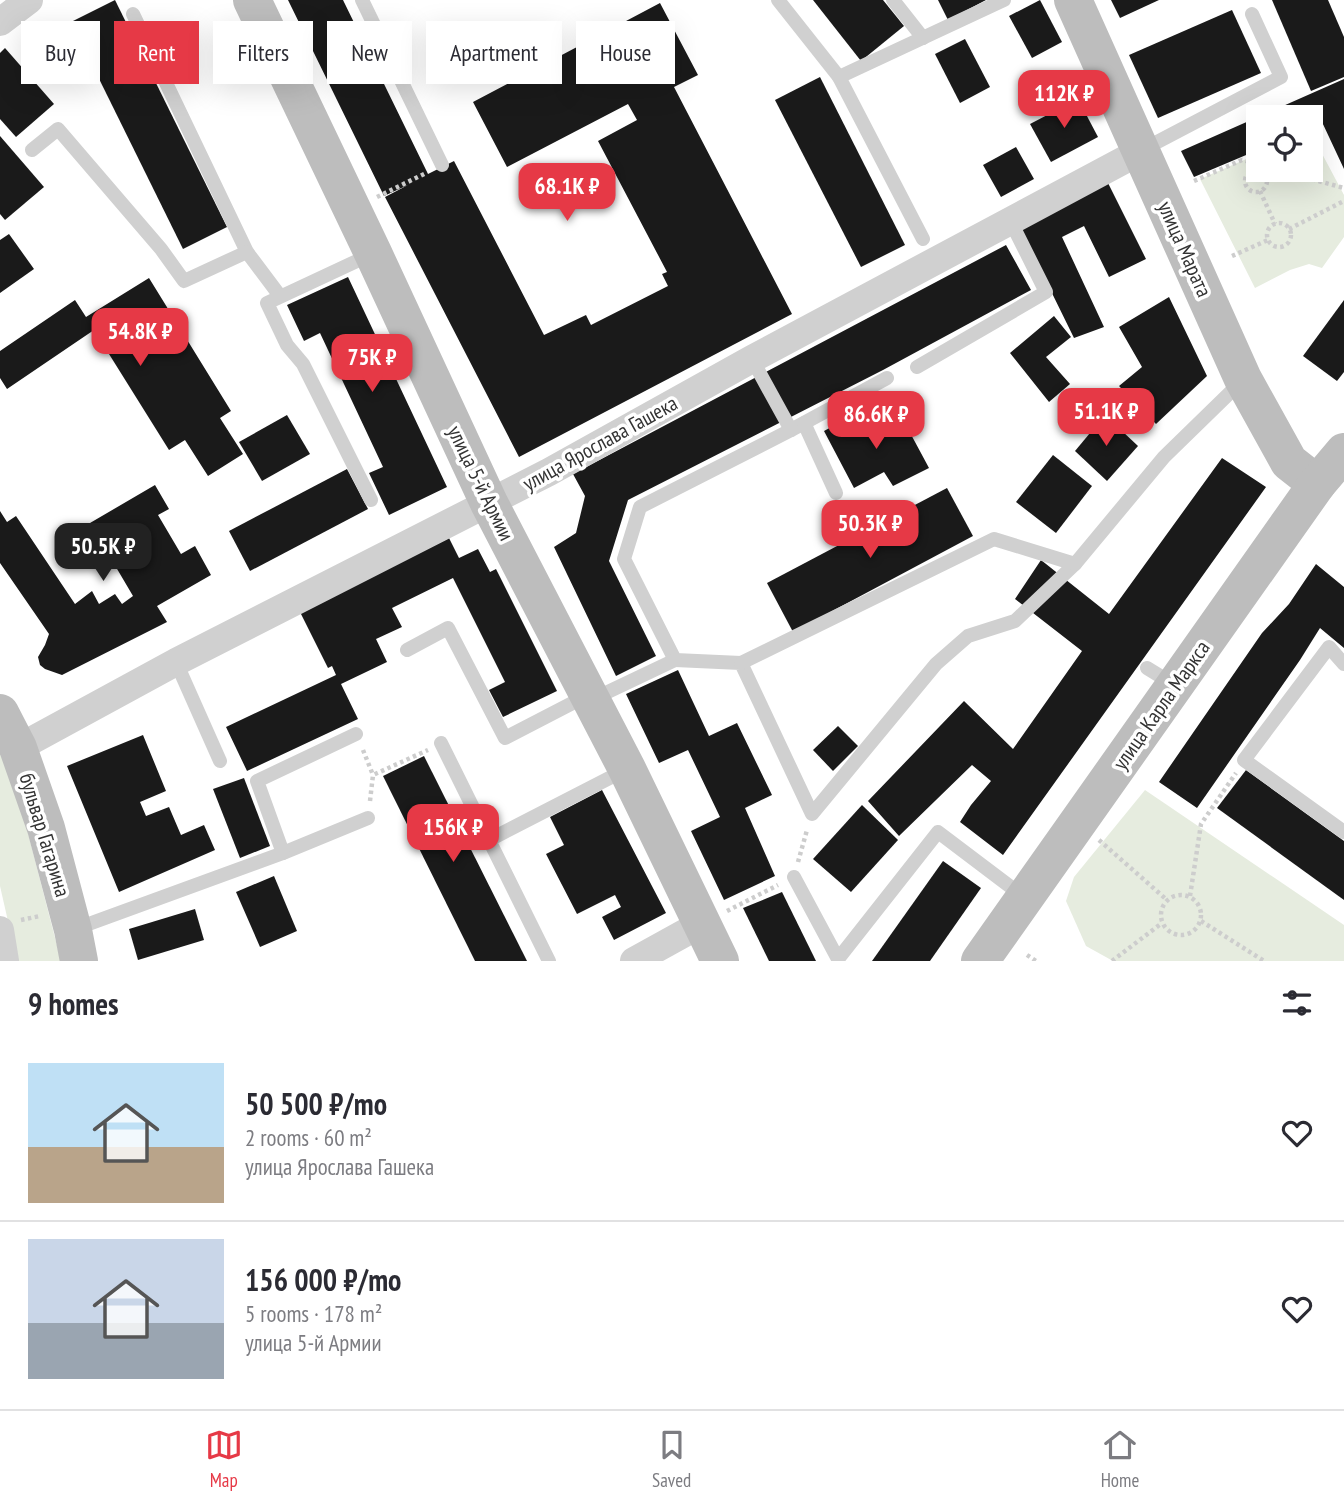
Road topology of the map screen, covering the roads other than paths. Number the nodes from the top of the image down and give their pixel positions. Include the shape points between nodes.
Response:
1 (29, 0) edge
2 (252, 0) edge
3 (362, 0) edge
4 (778, 0) edge
5 (893, 0) edge
6 (1004, 0) edge
7 (1073, 0) edge
8 (134, 14) dead end
9 (1252, 14) dead end
10 (0, 22) edge
11 (923, 38) junction
12 (839, 77) junction
13 (32, 150) dead end
14 (1141, 151) junction
15 (442, 165) road end
16 (1011, 222) junction
17 (923, 239) dead end
18 (247, 252) junction
19 (373, 253) junction
20 (280, 296) junction
21 (752, 359) junction
22 (917, 367) dead end
23 (887, 378) dead end
24 (1243, 379) junction
25 (797, 427) junction
26 (1344, 452) edge
27 (1317, 484) junction
28 (836, 492) dead end
29 (372, 500) dead end
30 (489, 503) junction
31 (1075, 564) junction
32 (407, 650) dead end
33 (676, 660) junction
34 (176, 662) junction
35 (741, 663) junction
36 (1344, 664) edge
37 (591, 697) junction
38 (0, 713) edge
39 (356, 734) road end
40 (441, 743) road end
41 (18, 748) junction
42 (220, 761) dead end
43 (627, 769) junction
44 (368, 818) road end
45 (1344, 832) edge
46 (489, 840) junction
47 (283, 853) junction
48 (794, 877) road end
49 (1025, 898) junction
50 (701, 924) junction
51 (0, 930) edge
52 (76, 945) edge
53 (5, 961) edge
54 (549, 961) edge
55 (634, 961) edge
56 (720, 961) edge
57 (980, 961) edge

1 - 10 street
2 - 19 street, улица 5-й Армии
3 - 15 lane
4 - 12 lane
5 - 11 lane
6 - 11 lane
7 - 14 street, улица Марата
8 - 18 lane
9 - 14 lane via 1281,77
11 - 12 lane
12 - 17 lane
13 - 18 lane via 58,128 184,281
14 - 16 street, улица Ярослава Гашека
14 - 24 street, улица Марата
16 - 21 street, улица Ярослава Гашека
16 - 22 lane via 1046,292
18 - 20 lane
19 - 20 lane
19 - 30 street, улица 5-й Армии
20 - 29 lane via 267,303
21 - 25 lane
21 - 30 street, улица Ярослава Гашека
23 - 25 lane
24 - 27 street, улица Марата via 1289,462
24 - 31 lane via 1164,457
25 - 28 lane
25 - 33 lane via 640,507 624,559
26 - 27 street, улица Карла Маркса
27 - 49 street, улица Карла Маркса via 1161,677
30 - 34 street, улица Ярослава Гашека
30 - 37 street, улица 5-й Армии
31 - 35 lane via 993,540
31 - 35 lane via 1015,621 968,636 936,664 812,814
32 - 37 lane via 448,628 505,738
33 - 35 lane
33 - 37 lane
34 - 41 street, улица Ярослава Гашека
34 - 42 lane
36 - 45 lane via 1329,648 1244,760
37 - 43 street, улица 5-й Армии
38 - 41 street, бульвар Гагарина
39 - 47 lane via 257,781
40 - 46 lane
41 - 52 street, бульвар Гагарина via 46,828
43 - 46 lane
43 - 50 street, улица 5-й Армии
44 - 47 lane
46 - 54 lane
47 - 52 lane
48 - 49 lane via 838,959 938,832
49 - 57 street, улица Карла Маркса
50 - 55 street
50 - 56 street, улица 5-й Армии
51 - 53 street

